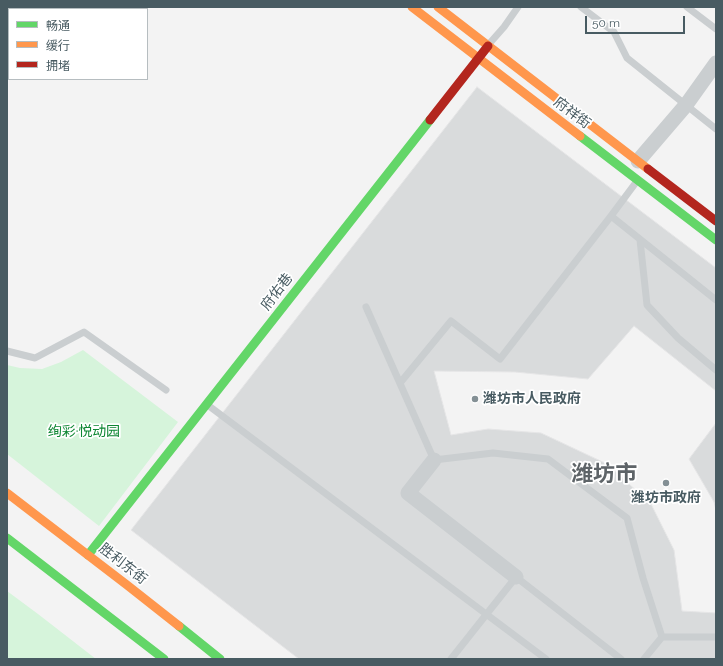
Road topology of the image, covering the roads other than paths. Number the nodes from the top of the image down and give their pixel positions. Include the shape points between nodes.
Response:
1 (412, 7) edge
2 (438, 7) edge
3 (517, 7) edge
4 (581, 7) edge
5 (687, 7) edge
6 (716, 29) edge
7 (488, 46) junction
8 (478, 58) junction
9 (716, 63) edge
10 (686, 105) junction
11 (716, 129) edge
12 (638, 161) junction
13 (638, 180) junction
14 (611, 216) junction
15 (716, 221) edge
16 (640, 240) junction
17 (716, 240) edge
18 (716, 300) edge
19 (366, 307) dead end
20 (7, 351) edge
21 (716, 370) edge
22 (400, 383) junction
23 (166, 390) dead end
24 (207, 404) junction
25 (434, 460) junction
26 (7, 493) edge
27 (7, 538) edge
28 (88, 555) junction
29 (516, 577) junction
30 (486, 614) junction
31 (662, 637) junction
32 (716, 637) edge
33 (164, 659) edge
34 (220, 659) edge
35 (451, 659) edge
36 (546, 659) edge
37 (621, 659) edge
38 (644, 659) edge

1 - 8 street, 府祥街
2 - 7 street, 府祥街
3 - 7 lane
4 - 10 lane via 614,32 627,58
5 - 6 lane
7 - 8 street, 府佑巷
7 - 12 street, 府祥街
8 - 13 street, 府祥街
8 - 24 street, 府佑巷
9 - 10 street
10 - 11 lane
10 - 12 street
12 - 15 street, 府祥街
13 - 14 lane
13 - 17 street, 府祥街
14 - 16 lane
14 - 22 lane via 500,359 451,321
16 - 18 lane
16 - 21 lane via 647,305 678,338
19 - 22 lane
20 - 23 lane via 35,358 84,332
22 - 25 lane
24 - 28 street, 府佑巷
24 - 30 lane
25 - 29 street via 408,493
25 - 31 lane via 493,453 548,459 627,518
26 - 28 street, 胜利东街
27 - 33 street
28 - 34 street, 胜利东街
29 - 30 lane
29 - 37 lane
30 - 35 lane
30 - 36 lane
31 - 32 lane
31 - 38 lane

